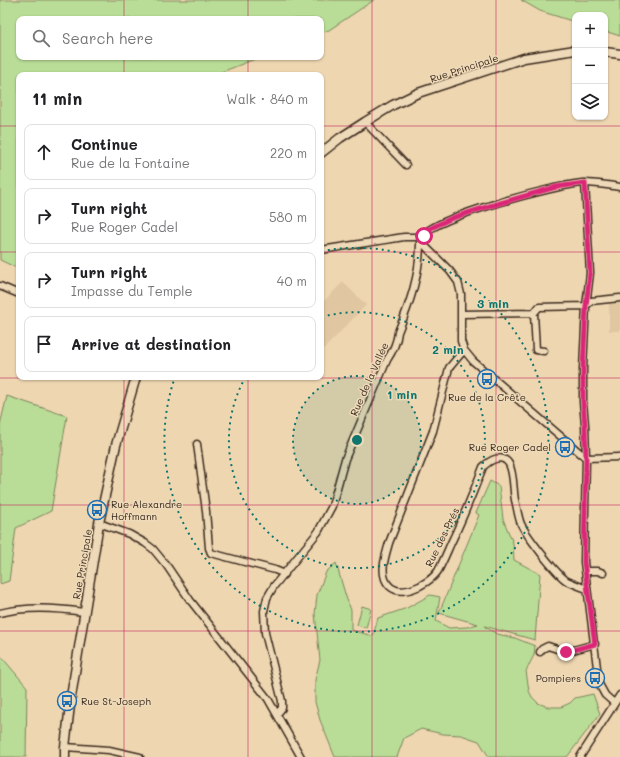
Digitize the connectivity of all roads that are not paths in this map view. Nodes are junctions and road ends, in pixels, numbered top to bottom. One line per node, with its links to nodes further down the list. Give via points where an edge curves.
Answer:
1 (572, 50): 4 (street, Rue Principale, via 524,58 418,93)
2 (608, 52): 3 (street)
3 (620, 54)
4 (365, 122): 5 (street, Rue Principale); 6 (street)
5 (324, 151)
6 (406, 166)
7 (585, 183): 8 (street); 9 (street, via 549,189 460,216 429,229); 14 (street, via 590,273)
8 (620, 187)
9 (422, 240): 10 (street, via 419,233 415,237); 16 (street, via 458,282); 26 (street, Rue de la Vallée, via 416,283 397,340 345,459 332,506 318,532)
10 (324, 250)
11 (0, 286): 12 (street)
12 (16, 293)
13 (620, 298): 14 (street, via 591,301)
14 (586, 306): 15 (street, via 539,307); 22 (street, via 583,402)
15 (534, 313): 16 (street); 18 (street, via 536,350)
16 (461, 314): 17 (street, via 461,341)
17 (464, 350): 22 (street, via 479,366); 27 (street, Rue des Prés, via 449,368 433,431 389,543 385,558 385,578 388,584 401,591 411,590 434,577 459,527 483,467 494,458 508,463 521,524 542,554 566,580)
18 (544, 351)
19 (135, 380): 23 (street, Rue Principale, via 116,445)
20 (197, 444): 26 (street, via 211,553)
21 (620, 457): 22 (street)
22 (586, 458): 24 (street)
23 (99, 523): 28 (street, Rue Principale); 34 (street, via 140,539 168,566 190,600)
24 (585, 571): 25 (street); 27 (street)
25 (603, 573)
26 (285, 574): 34 (street, Rue de la Vallée, via 267,598 264,611 265,633 282,701 282,708)
27 (587, 590): 30 (street)
28 (84, 612): 29 (street, via 15,609); 35 (street, Rue Principale)
29 (0, 613)
30 (595, 644): 31 (street, via 566,652 548,646); 33 (street, via 599,684 605,695)
31 (540, 652)
32 (620, 695): 33 (street)
33 (614, 703): 39 (street)
34 (277, 714): 38 (street)
35 (65, 747): 36 (street, Rue Principale); 37 (street, via 109,750)
36 (65, 757)
37 (140, 757)
38 (301, 757)
39 (580, 757)

